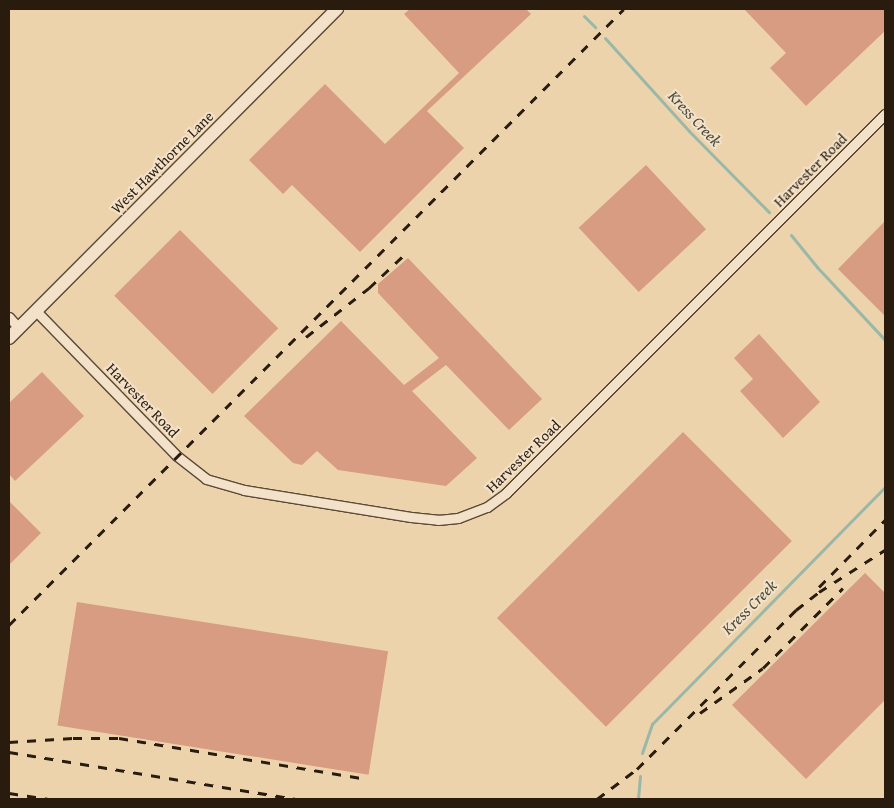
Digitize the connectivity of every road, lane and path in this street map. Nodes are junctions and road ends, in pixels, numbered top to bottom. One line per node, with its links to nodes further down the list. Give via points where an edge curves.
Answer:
1 (338, 9): 3 (street, West Hawthorne Lane)
2 (885, 115): 3 (street, Harvester Road, via 506,493 487,507 458,518 411,517 244,490 206,479 178,456)
3 (36, 311): 5 (street, West Hawthorne Lane)
4 (9, 317): 5 (street)
5 (19, 328): 6 (street, West Hawthorne Lane)
6 (9, 338)

